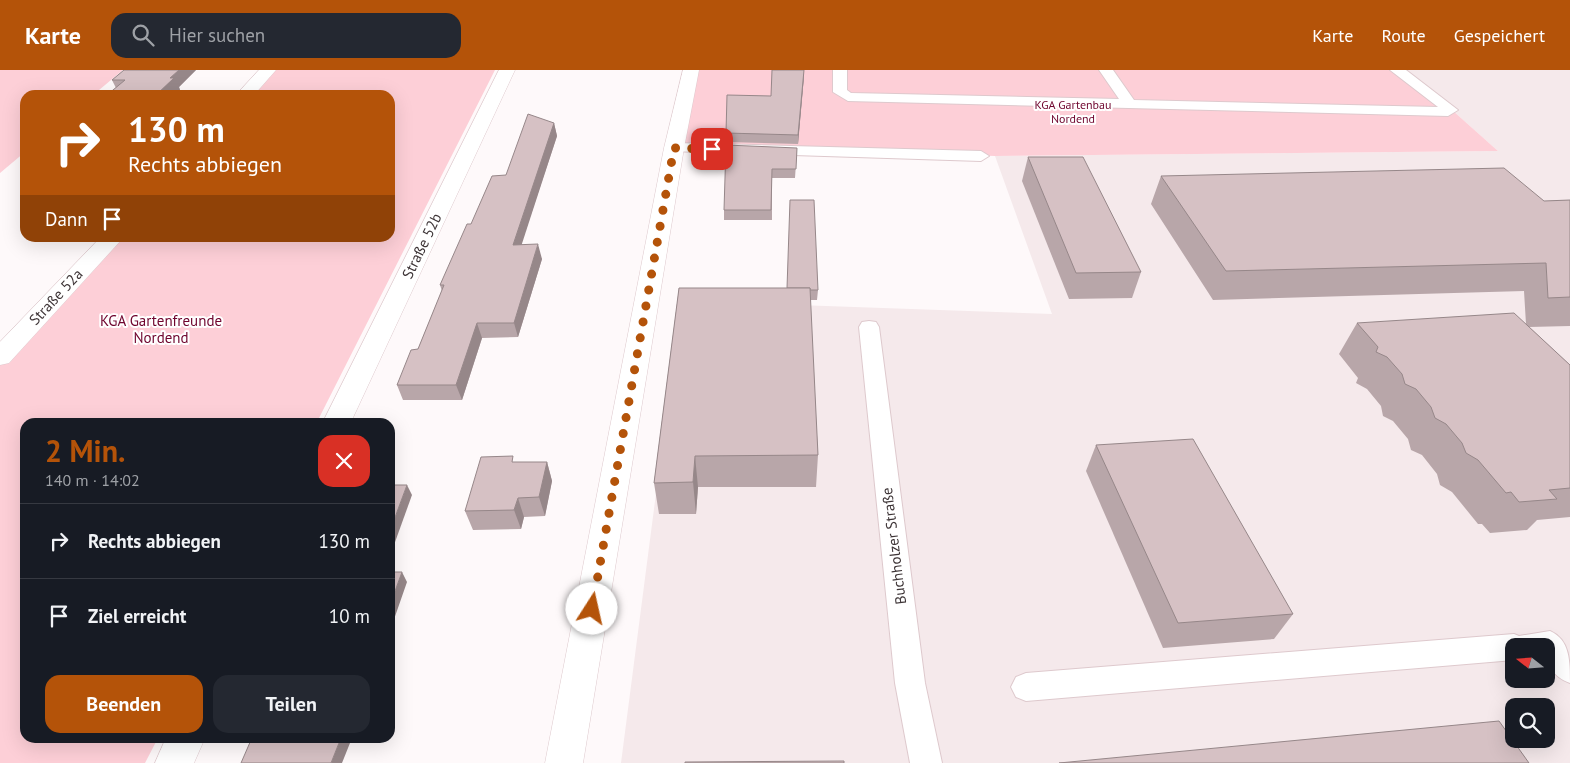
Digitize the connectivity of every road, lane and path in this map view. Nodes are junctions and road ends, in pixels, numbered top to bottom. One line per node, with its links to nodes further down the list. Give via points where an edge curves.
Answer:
1 (268, 70): 7 (street)
2 (507, 70): 14 (street, Straße 52b)
3 (691, 70): 9 (street)
4 (840, 70): 8 (lane, via 840,92 848,97)
5 (1106, 70): 8 (lane)
6 (1397, 70): 8 (lane, via 1451,110)
7 (250, 90)
8 (1130, 105)
9 (674, 148): 10 (lane); 21 (street)
10 (981, 156)
11 (108, 242): 13 (street, Straße 52a)
12 (869, 328): 22 (lane, Buchholzer Straße, via 910,683)
13 (0, 357)
14 (339, 418)
15 (1505, 648): 18 (lane)
16 (1555, 658): 17 (lane)
17 (1570, 670)
18 (1026, 687)
19 (184, 743): 20 (street)
20 (174, 763)
21 (564, 763)
22 (926, 763)

